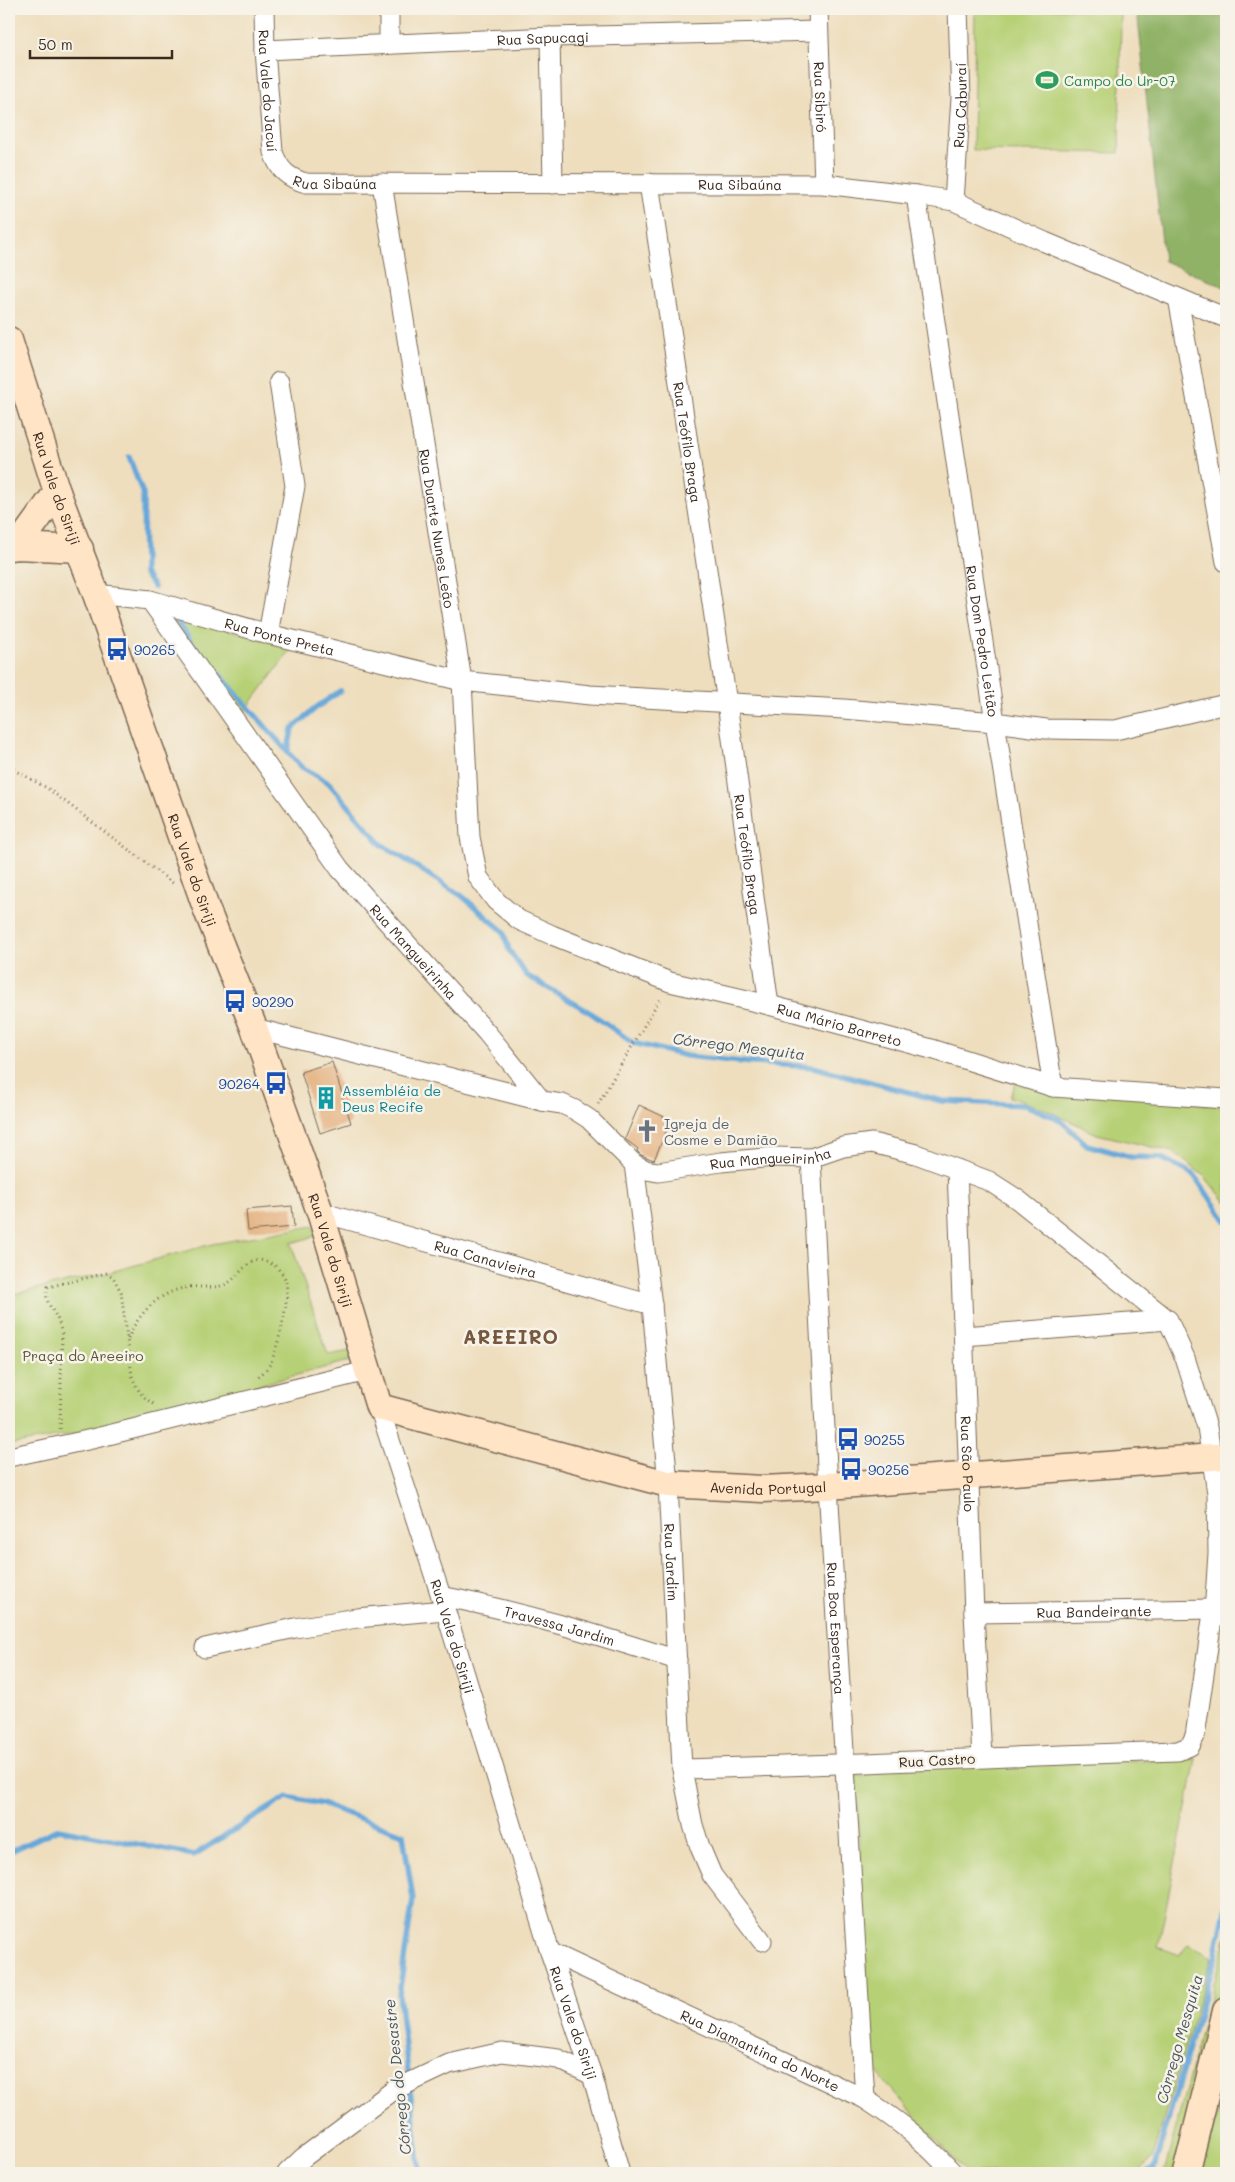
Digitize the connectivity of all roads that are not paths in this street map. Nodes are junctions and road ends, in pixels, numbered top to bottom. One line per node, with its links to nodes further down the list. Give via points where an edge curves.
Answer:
1 (264, 9): 8 (street, Rua Vale do Jacuí)
2 (389, 9): 7 (street)
3 (818, 9): 5 (street, Rua Sibiró)
4 (958, 9): 15 (street, Rua Caburaí, via 961,98)
5 (818, 31): 6 (street, Rua Sapucagi); 13 (street, Rua Sibiró)
6 (550, 37): 7 (street, Rua Sapucagi); 12 (street)
7 (390, 44): 8 (street, Rua Sapucagi)
8 (265, 50): 9 (street, Rua Vale do Jacuí, via 273,152)
9 (283, 172): 10 (street, Rua Sibaúna, via 293,180 306,183)
10 (382, 183): 12 (street, Rua Sibaúna); 27 (street, Rua Duarte Nunes Leão)
11 (649, 183): 12 (street, Rua Sibaúna); 13 (street, Rua Sibaúna); 28 (street, Rua Teófilo Braga)
12 (553, 184)
13 (824, 184): 14 (street, Rua Sibaúna)
14 (916, 194): 15 (street, Rua Sibaúna); 30 (street, Rua Dom Pedro Leitão)
15 (954, 201): 16 (street, Rua Sibaúna)
16 (1178, 298): 17 (street, Rua Sibaúna); 23 (street)
17 (1226, 318)
18 (9, 340): 20 (street, Rua Vale do Siriji)
19 (279, 382): 26 (street, via 295,486)
20 (57, 492): 21 (street); 22 (street, Rua Vale do Siriji)
21 (13, 546): 22 (street)
22 (80, 549): 24 (street, Rua Vale do Siriji)
23 (1226, 562)
24 (96, 594): 25 (street, Rua Ponte Preta); 33 (street, Rua Vale do Siriji, via 206,908)
25 (150, 600): 26 (street, Rua Ponte Preta); 36 (street, Rua Mangueirinha, via 340,869 488,1033)
26 (268, 634): 27 (street, Rua Ponte Preta)
27 (462, 681): 28 (street); 31 (street, Rua Duarte Nunes Leão, via 470,838)
28 (727, 703): 30 (street); 32 (street, Rua Teófilo Braga)
29 (1226, 704): 30 (street, via 1115,730 1046,729)
30 (995, 722): 34 (street, Rua Dom Pedro Leitão)
31 (478, 877): 32 (street, Rua Mário Barreto, via 496,901 518,920 552,936 670,982)
32 (769, 1006): 34 (street, Rua Mário Barreto, via 935,1050)
33 (254, 1028): 36 (street); 40 (street, Rua Vale do Siriji)
34 (1053, 1087): 35 (street, Rua Mário Barreto)
35 (1226, 1099)
36 (542, 1101): 38 (street, Rua Mangueirinha, via 562,1104 589,1119)
37 (812, 1158): 38 (street, Rua Mangueirinha, via 775,1157 658,1172); 39 (street, Rua Mangueirinha, via 843,1147 872,1143); 50 (street, Rua Boa Esperança)
38 (634, 1164): 41 (street, Rua Jardim)
39 (957, 1169): 42 (street, Rua Mangueirinha, via 990,1181 1018,1199); 43 (street, Rua São Paulo)
40 (320, 1212): 41 (street, Rua Canavieira); 44 (street, Rua Vale do Siriji)
41 (652, 1305): 49 (street, Rua Jardim)
42 (1168, 1320): 43 (street); 46 (street, Rua Mangueirinha)
43 (964, 1336): 48 (street, Rua São Paulo)
44 (366, 1371): 45 (street, Rua Vale do Siriji); 47 (street)
45 (379, 1407): 49 (street, Avenida Portugal); 51 (street, Rua Vale do Siriji)
46 (1220, 1456): 48 (street, Avenida Portugal); 52 (street, Rua Mangueirinha)
47 (9, 1457)
48 (970, 1477): 50 (street, Avenida Portugal); 53 (street, Rua São Paulo)
49 (668, 1484): 50 (street, Avenida Portugal, via 762,1489); 55 (street, Rua Jardim)
50 (828, 1486): 58 (street, Rua Boa Esperança)
51 (443, 1603): 54 (street, Travessa Jardim, via 295,1628); 55 (street, Travessa Jardim, via 503,1608); 61 (street, Rua Vale do Siriji)
52 (1214, 1609): 53 (street, Rua Bandeirante); 56 (street, Rua Mangueirinha, via 1195,1736)
53 (974, 1613): 57 (street, Rua São Paulo)
54 (205, 1648)
55 (677, 1660): 59 (street, Rua Jardim)
56 (1190, 1746): 57 (street, Rua Castro, via 1178,1751)
57 (982, 1757): 58 (street, Rua Castro)
58 (844, 1765): 59 (street, Rua Castro); 64 (street, Rua Boa Esperança)
59 (682, 1769): 60 (street, Rua Jardim, via 693,1825 712,1875)
60 (762, 1941)
61 (550, 1952): 63 (street, Rua Vale do Siriji); 64 (street, Rua Diamantina do Norte)
62 (1226, 2011): 68 (street)
63 (592, 2074): 65 (street, via 558,2059 502,2052 449,2064 394,2090); 66 (street, Rua Vale do Siriji)
64 (865, 2099): 67 (street, Rua Diamantina do Norte, via 898,2120)
65 (287, 2173)
66 (620, 2173)
67 (954, 2173)
68 (1186, 2173)

